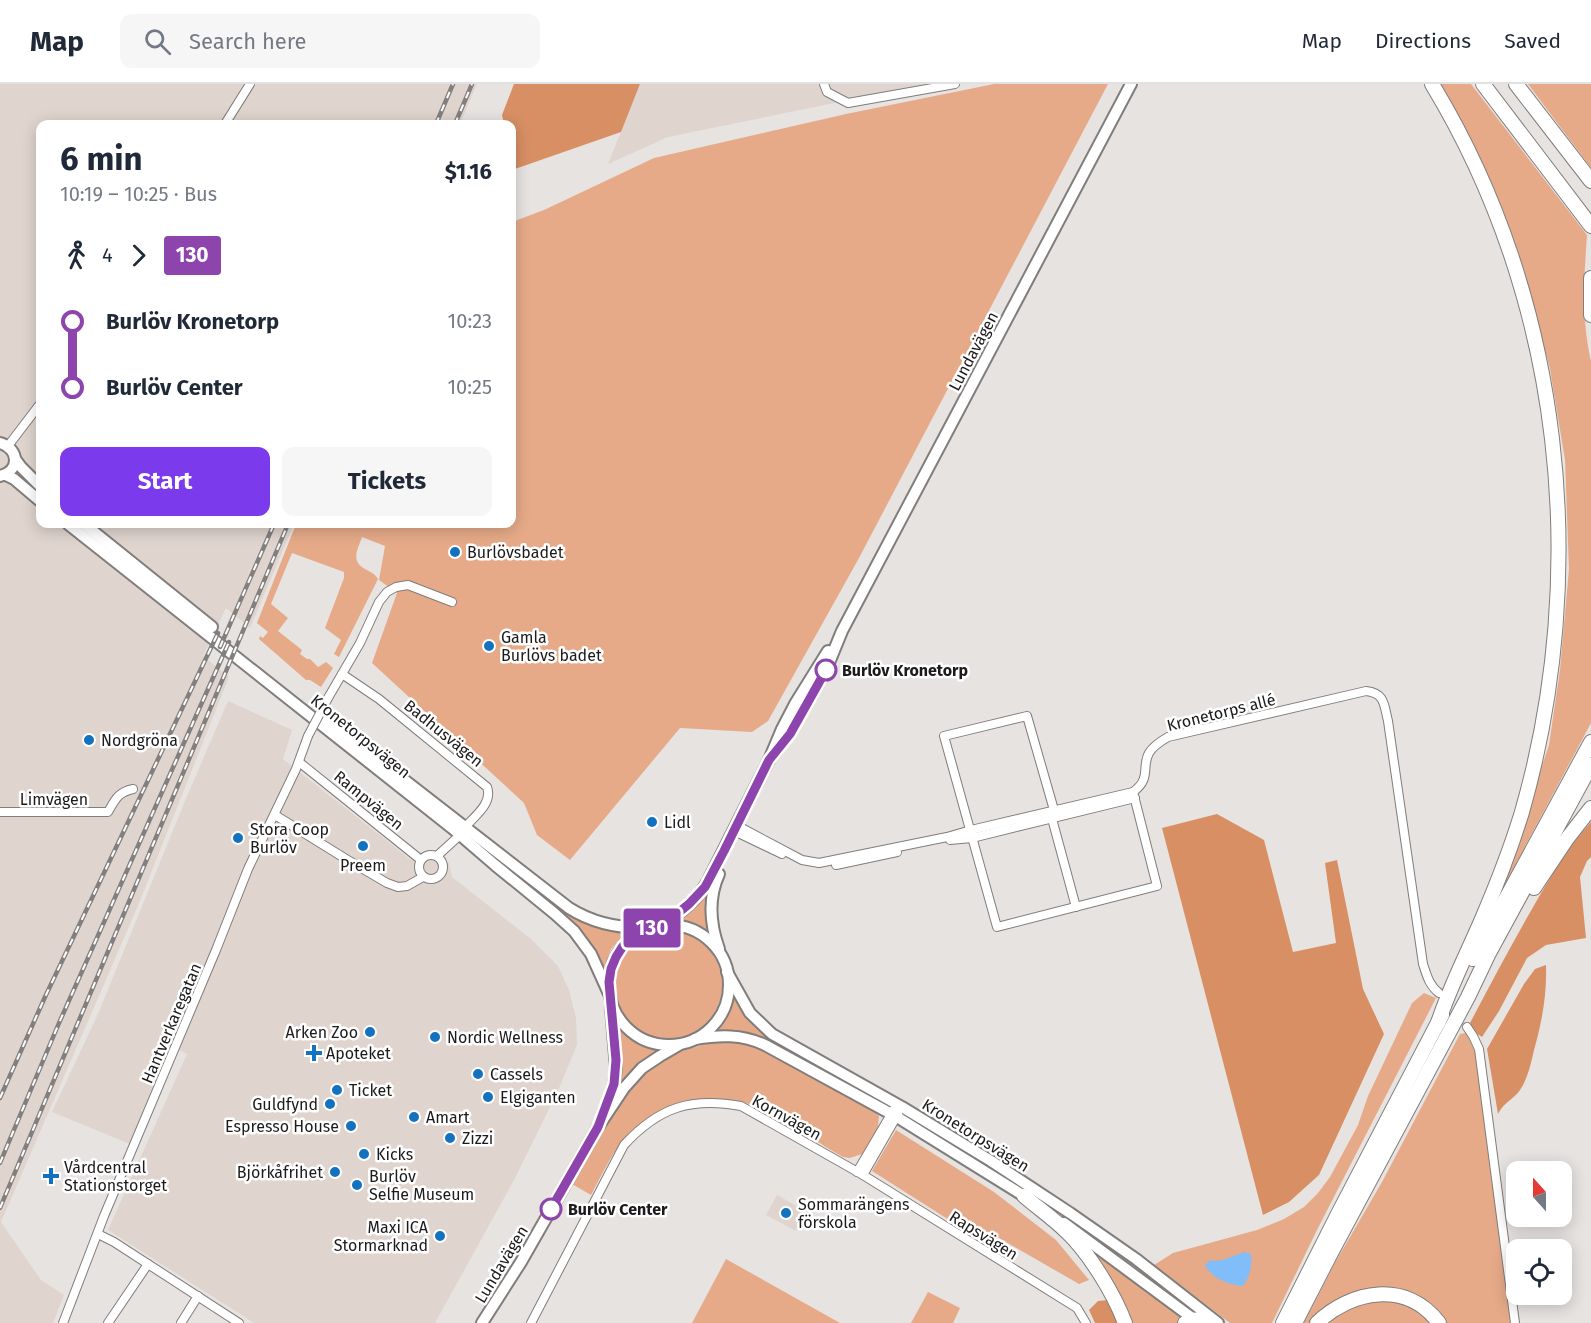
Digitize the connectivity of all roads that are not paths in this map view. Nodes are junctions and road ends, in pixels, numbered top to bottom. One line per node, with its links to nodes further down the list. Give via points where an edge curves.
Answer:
1 (250, 84): 8 (street)
2 (824, 84): 3 (street, via 827,92 848,103)
3 (955, 84)
4 (1131, 84): 32 (main road, Lundavägen, via 842,631 826,670 769,760)
5 (1432, 84): 45 (highway, via 1483,184 1518,274 1531,320 1550,411 1560,538 1556,646 1539,748 1494,892)
6 (1483, 84): 10 (highway)
7 (1516, 84): 9 (highway)
8 (228, 120)
9 (1591, 181)
10 (1591, 226)
11 (1591, 278): 12 (highway)
12 (1591, 313)
13 (36, 409): 14 (street)
14 (4, 445): 15 (main road)
15 (15, 459): 16 (main road, via 13,468); 17 (main road)
16 (3, 476): 18 (main road, via 14,479)
17 (36, 482)
18 (36, 498)
19 (73, 528): 33 (main road, Kronetorpsvägen)
20 (89, 528): 33 (main road, Kronetorpsvägen)
21 (452, 602): 22 (street, via 408,585 387,592)
22 (342, 674): 24 (street, Hantverkaregatan, bridge, via 308,736); 33 (street, Badhusvägen, via 380,699 487,787 489,794 484,806)
23 (1591, 742): 45 (highway)
24 (300, 762): 31 (street, Hantverkaregatan); 36 (street, Rampvägen)
25 (1591, 765): 43 (highway)
26 (133, 789): 29 (street, Limvägen, via 123,791 108,812)
27 (1134, 795): 30 (street); 38 (street, via 1157,886); 42 (street, Kronetorps allé, via 1144,779 1148,754 1168,737 1375,692 1382,698 1388,721 1427,979)
28 (1591, 808): 43 (highway, via 1545,869 1501,948)
29 (0, 812)
30 (1052, 813): 34 (street); 34 (street, via 1027,716 944,736); 38 (street)
31 (275, 815): 37 (street, via 383,881 398,887); 53 (street, Hantverkaregatan, via 248,869)
32 (735, 828): 34 (street, via 806,866 822,867); 39 (main road, Lundavägen, via 705,887 684,909); 40 (main road, Lundavägen, via 711,900 713,927)
33 (463, 831): 35 (street); 39 (main road, Kronetorpsvägen, via 574,912 615,927); 44 (main road, Kronetorpsvägen, via 495,865 574,931 591,954)
34 (971, 834): 38 (street, via 996,927)
35 (436, 856): 36 (street, via 428,855); 37 (street, via 443,865 442,873 429,880)
36 (421, 860): 37 (street, via 418,868)
37 (423, 877)
38 (1076, 907)
39 (654, 927): 40 (main road, Lundavägen, via 678,926 698,933); 44 (main road, Lundavägen, via 633,937 616,957 609,976)
40 (722, 958): 41 (main road, Lundavägen)
41 (727, 972): 47 (main road, Lundavägen, via 728,994 721,1014); 49 (main road, Kronetorpsvägen, via 746,1007 766,1029)
42 (1439, 993)
43 (1468, 997): 67 (highway)
44 (610, 998): 48 (main road, Lundavägen, via 620,1021 637,1036 659,1044); 50 (main road, Lundavägen, via 615,1076)
45 (1438, 1023): 66 (highway)
46 (1467, 1027): 70 (street, via 1479,1049)
47 (694, 1039): 48 (main road, Lundavägen); 49 (main road, Kronetorpsvägen, via 734,1036 757,1041)
48 (682, 1043): 50 (main road, Lundavägen, via 637,1073)
49 (897, 1110): 51 (street); 52 (main road, Kronetorpsvägen); 65 (main road, Kronetorpsvägen, via 991,1161 1070,1213)
50 (598, 1127): 61 (main road, Lundavägen)
51 (860, 1174): 62 (street, Kornvägen, via 741,1106 705,1102 670,1111 643,1126 624,1145); 63 (street, Rapsvägen, via 1077,1308)
52 (1024, 1196): 56 (main road, Kronetorpsvägen); 64 (highway, via 1080,1247 1112,1294)
53 (98, 1234): 54 (street); 57 (street, Hantverkaregatan)
54 (148, 1264): 55 (street); 58 (street)
55 (198, 1296): 59 (street); 60 (street)
56 (1197, 1322)
57 (63, 1323)
58 (108, 1323)
59 (181, 1323)
60 (238, 1323)
61 (482, 1323)
62 (531, 1323)
63 (1086, 1323)
64 (1125, 1323)
65 (1218, 1323)
66 (1283, 1323)
67 (1295, 1323)
68 (1317, 1323): 69 (highway, via 1343,1304 1384,1294 1412,1301)
69 (1439, 1323)
70 (1515, 1323)

